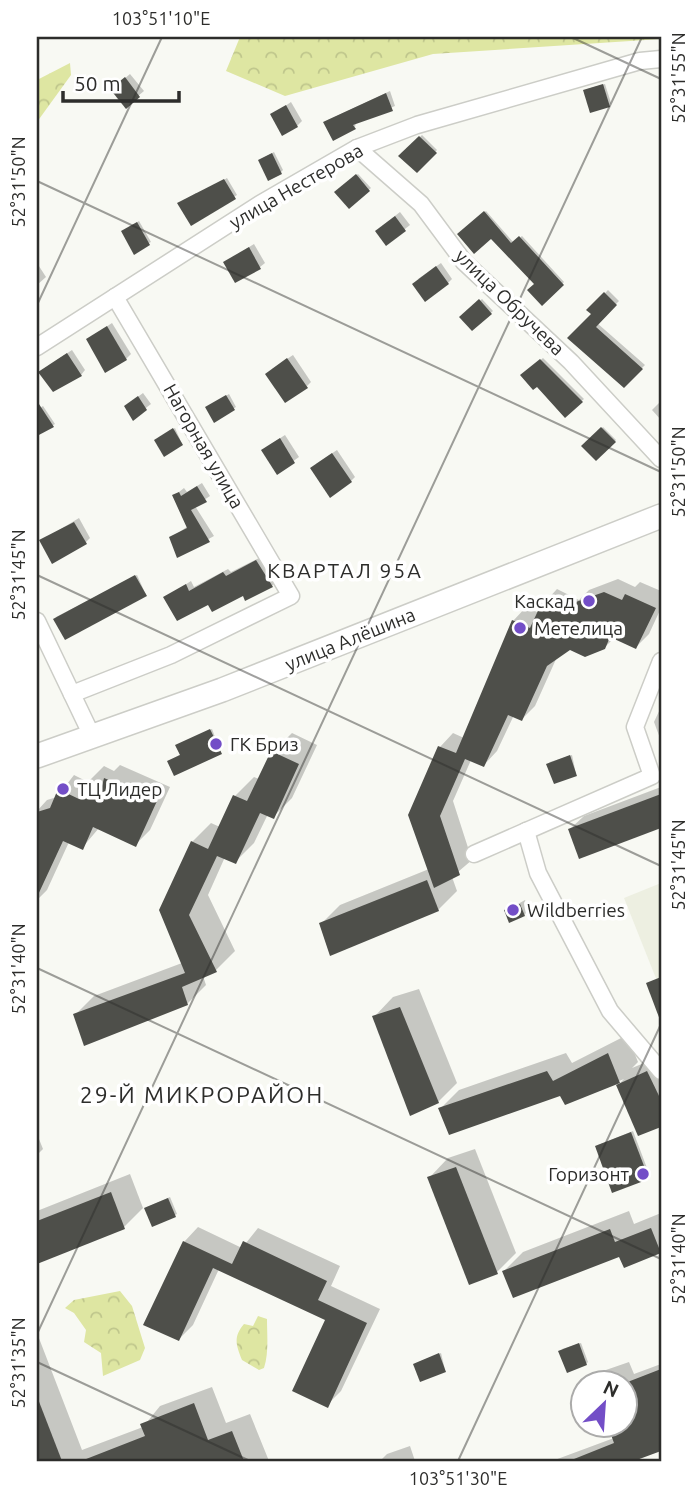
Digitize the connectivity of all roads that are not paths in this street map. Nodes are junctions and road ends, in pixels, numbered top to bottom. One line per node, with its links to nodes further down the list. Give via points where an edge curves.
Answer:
1 (661, 60): 2 (street, улица Нестерова, via 640,61 430,121)
2 (357, 148): 3 (street, улица Нестерова); 5 (street, улица Обручева, via 421,204 464,261 571,362)
3 (115, 297): 4 (street, улица Нестерова); 9 (street, Нагорная улица, via 291,596 171,654)
4 (37, 347)
5 (661, 458)
6 (661, 516): 10 (street, улица Алёшина, via 222,690)
7 (37, 621): 9 (street)
8 (661, 662): 12 (street, via 635,727 652,776)
9 (72, 694): 10 (street)
10 (92, 736): 11 (street, улица Алёшина)
11 (37, 756)
12 (526, 831): 13 (street); 14 (street, via 538,873 610,1011)
13 (474, 854)
14 (661, 1071)

